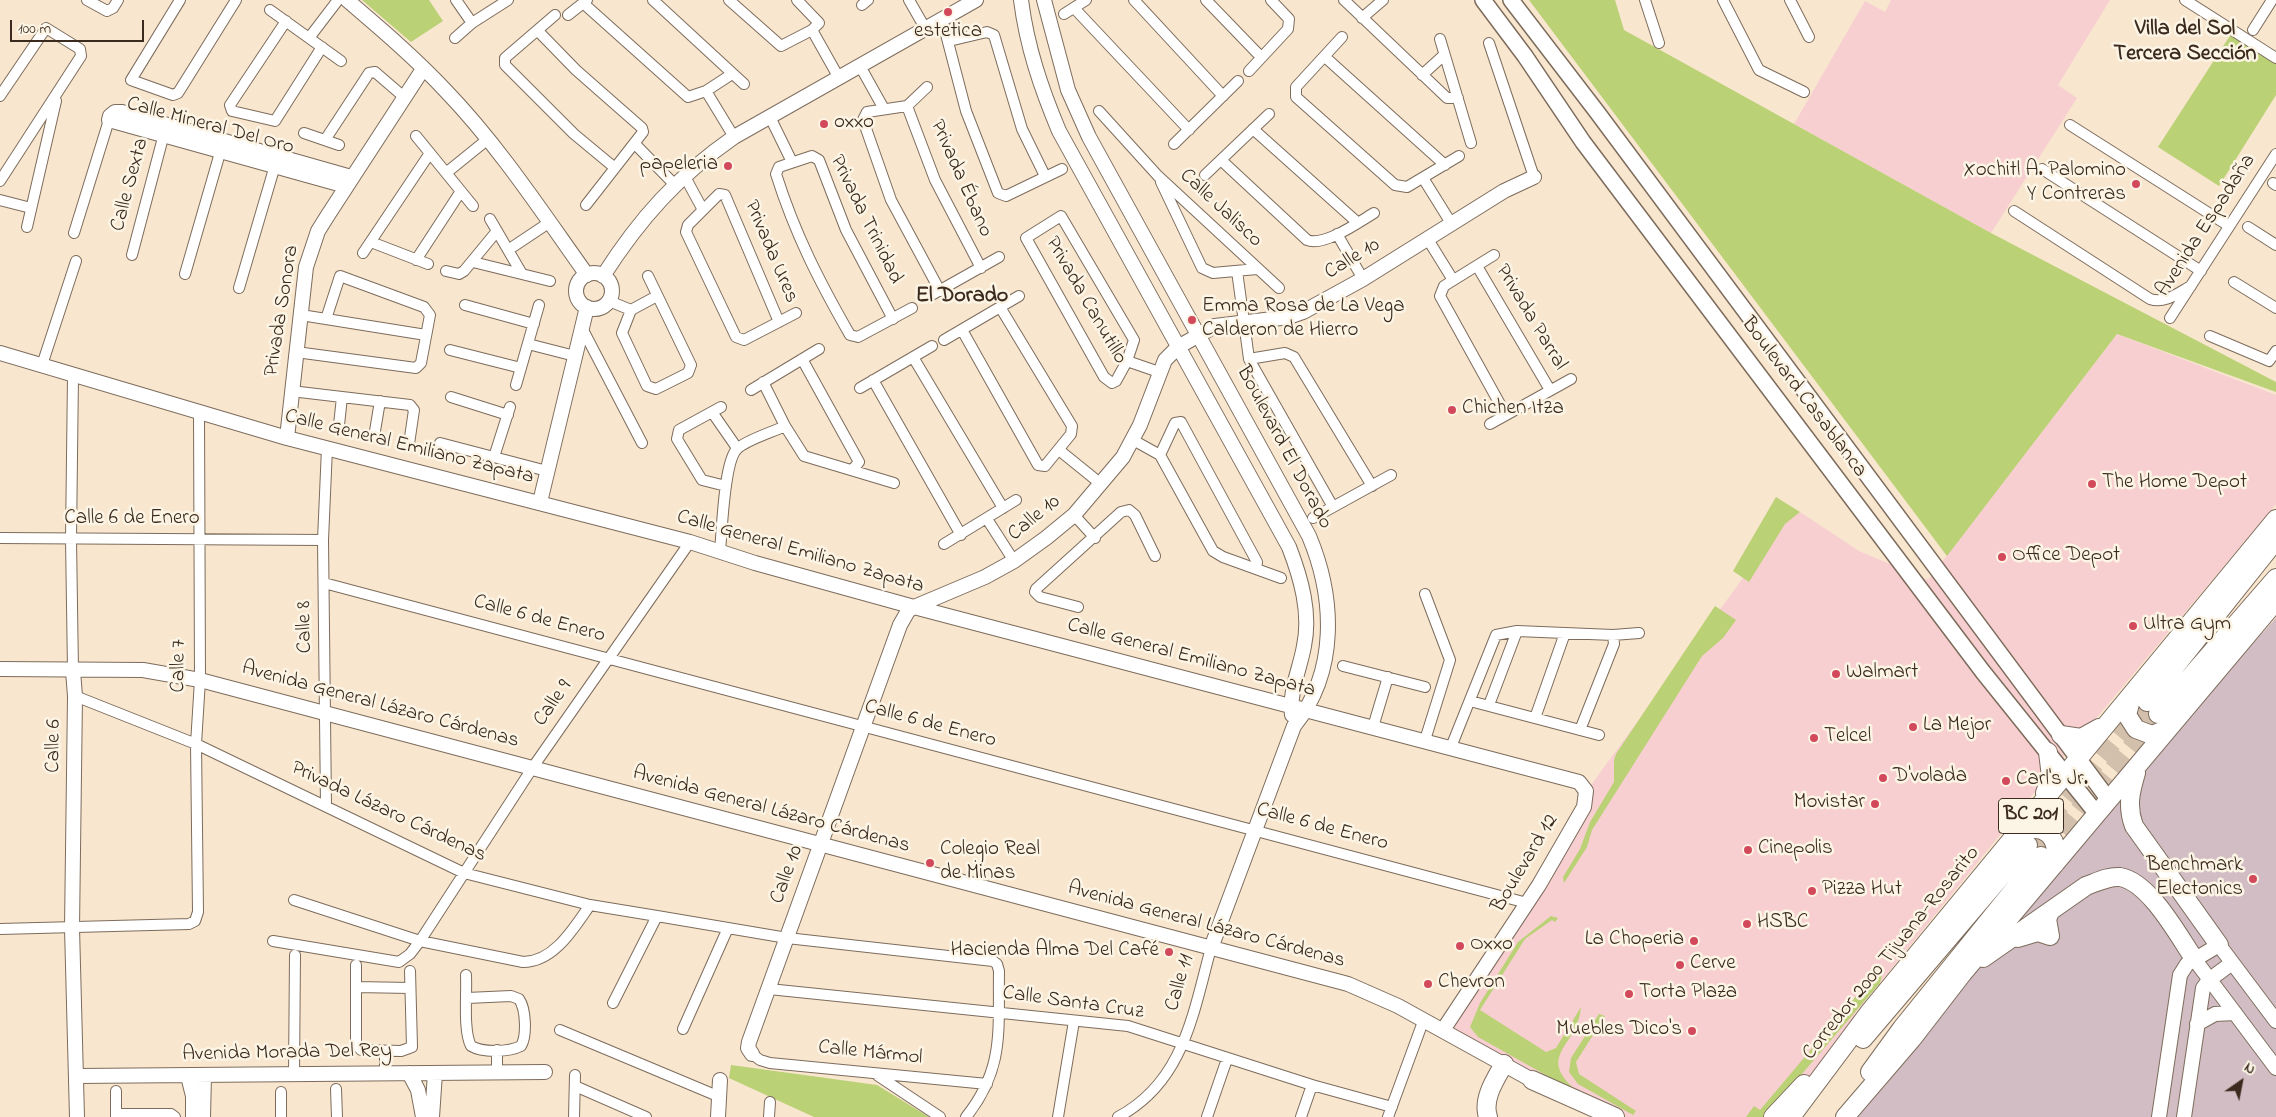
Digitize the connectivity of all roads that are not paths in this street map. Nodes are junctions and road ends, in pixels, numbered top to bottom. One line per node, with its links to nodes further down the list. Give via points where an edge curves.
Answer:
1 (87, 0): 2 (street, via 107,11)
2 (118, 0)
3 (180, 0): 4 (street, via 131,80 173,95 178,93)
4 (236, 0)
5 (338, 0): 47 (street)
6 (347, 0): 60 (street)
7 (456, 0): 39 (street)
8 (508, 0): 39 (street)
9 (652, 0): 62 (street)
10 (728, 0): 42 (street, via 781,46)
11 (797, 0): 42 (street, via 818,19 819,23)
12 (910, 0): 41 (street)
13 (976, 0): 37 (street)
14 (1021, 0): 190 (street, Boulevard El Dorado, via 1030,52 1060,131)
15 (1044, 0): 184 (street, Boulevard El Dorado, via 1068,90 1089,137)
16 (1086, 0): 31 (street)
17 (1134, 0): 73 (street)
18 (1206, 0): 55 (street)
19 (1271, 0): 55 (street, via 1289,19 1289,24)
20 (1344, 0): 36 (street)
21 (1383, 0): 36 (street)
22 (1483, 0): 296 (main road, Boulevard Casablanca, via 1583,142 1983,672)
23 (1511, 0): 40 (main road, Boulevard Casablanca)
24 (1520, 0): 40 (main road)
25 (1645, 0): 52 (street)
26 (1723, 0): 69 (street, via 1759,70)
27 (1790, 0): 46 (street)
28 (2185, 0): 57 (street)
29 (2272, 0): 43 (street)
30 (585, 2): 35 (street); 68 (street, via 684,95 693,98)
31 (1074, 8): 33 (street); 84 (street)
32 (270, 10): 38 (street)
33 (1064, 14)
34 (555, 15): 44 (street)
35 (568, 15)
36 (1362, 18): 63 (street)
37 (942, 19): 41 (street); 50 (street)
38 (286, 21): 47 (street); 53 (street, via 230,105 232,111 275,121)
39 (472, 23): 48 (street)
40 (1528, 23): 292 (main road, Boulevard Casablanca, via 1598,112)
41 (925, 28): 59 (street)
42 (812, 30): 64 (street)
43 (2253, 30)
44 (538, 31): 91 (street, via 582,76 642,128 642,136); 102 (street, via 505,58 505,65 574,134)
45 (1342, 37): 56 (street)
46 (1809, 37)
47 (309, 38): 53 (street)
48 (455, 38)
49 (1440, 40): 54 (street)
50 (949, 41): 107 (street, via 987,32 994,35 1016,112); 107 (street, via 966,111 998,193 1006,196)
51 (1489, 43): 109 (street)
52 (1659, 43)
53 (322, 47): 58 (street)
54 (1444, 55): 63 (street); 74 (street)
55 (1261, 57): 61 (street)
56 (1325, 57): 101 (street); 110 (street, via 1296,87 1296,97 1395,185 1407,186)
57 (2276, 58)
58 (341, 61)
59 (860, 66): 64 (street); 76 (street)
60 (423, 68): 72 (street, Privada Sonora); 88 (street)
61 (1249, 71)
62 (732, 74): 66 (street); 68 (street)
63 (1422, 75): 74 (street, via 1447,98)
64 (839, 78): 79 (street)
65 (1238, 81): 73 (street)
66 (744, 84)
67 (927, 87): 75 (street, Privada Ébano)
68 (706, 91): 87 (street)
69 (1804, 92)
70 (58, 94): 71 (street, via 82,52 46,28); 112 (street); 118 (street)
71 (0, 96)
72 (404, 96): 89 (street, via 375,72 369,73); 113 (street, Privada Sonora)
73 (1223, 96): 84 (street)
74 (1458, 98): 90 (street)
75 (907, 106): 76 (street, Privada Ébano); 145 (street, Privada Ébano, via 935,180)
76 (884, 109): 162 (street, Privada Ébano, via 867,112 862,120 891,200)
77 (1099, 111): 108 (street, Calle Jalisco)
78 (1269, 114): 83 (street)
79 (770, 117): 87 (street); 100 (street, Privada Trinidad)
80 (109, 120): 82 (street, Calle Mineral Del Oro, via 117,112); 130 (street)
81 (2070, 125): 126 (street)
82 (165, 129): 93 (street, Calle Mineral Del Oro); 137 (street, Calle Sexta)
83 (1253, 129): 98 (street); 124 (street)
84 (1189, 130): 92 (street)
85 (304, 133): 89 (street)
86 (416, 136): 95 (street)
87 (734, 137): 111 (street)
88 (488, 139): 105 (street); 123 (street)
89 (325, 140): 94 (street)
90 (1471, 143)
91 (635, 144): 102 (street); 111 (street)
92 (1174, 144)
93 (222, 145): 99 (street, Calle Mineral Del Oro); 150 (street)
94 (339, 145)
95 (430, 153): 105 (street); 133 (street)
96 (2276, 154): 126 (street, Avenida Espadaña)
97 (1459, 156): 101 (street)
98 (1221, 160): 106 (street); 131 (street, via 1307,240 1318,242)
99 (276, 161): 113 (street, Calle Mineral Del Oro); 160 (street)
100 (792, 162): 178 (street, Privada Trinidad, via 812,156 819,160 846,230); 178 (street, Privada Trinidad, via 779,167 776,174 789,216 804,252 850,335 858,338)
101 (1445, 165): 110 (street)
102 (615, 168): 116 (street)
103 (1062, 169): 107 (street)
104 (2042, 169): 149 (street)
105 (446, 173): 114 (street)
106 (1205, 175)
107 (1045, 176)
108 (1158, 176): 146 (street, Calle Jalisco); 148 (street, Calle Jalisco, via 1202,268 1213,273)
109 (1534, 177): 125 (street, Calle 10)
110 (1423, 178): 125 (street)
111 (679, 180): 119 (street); 153 (street, via 636,227)
112 (0, 181)
113 (349, 182): 175 (street, Privada Sonora, via 318,231 311,249)
114 (461, 191): 117 (street); 140 (street)
115 (0, 200): 118 (street)
116 (586, 205)
117 (473, 206)
118 (31, 208): 127 (street)
119 (703, 210): 179 (street, Privada Ures, via 719,194 725,196); 179 (street, Privada Ures, via 688,225 686,232 736,337 744,340)
120 (2014, 211): 159 (street, via 2157,302)
121 (1374, 213): 124 (street)
122 (490, 219): 129 (street)
123 (550, 222): 135 (street); 152 (street)
124 (1358, 223): 131 (street)
125 (1451, 223): 132 (street, Calle 10)
126 (2229, 226): 149 (street, Avenida Espadaña)
127 (27, 227)
128 (2248, 227): 134 (street)
129 (497, 232): 135 (street); 142 (street)
130 (74, 233)
131 (1337, 234): 155 (street)
132 (1427, 238): 155 (street, Calle 10); 156 (street)
133 (371, 242): 136 (street); 140 (street)
134 (2276, 245)
135 (508, 250): 151 (street)
136 (363, 253)
137 (132, 255)
138 (1494, 255): 144 (street, Privada Parral)
139 (999, 257): 145 (street, Privada Ébano)
140 (416, 260): 143 (street)
141 (76, 261): 201 (street)
142 (473, 262): 147 (street, via 459,274); 151 (street)
143 (428, 264)
144 (1477, 266): 156 (street, Privada Parral); 211 (street, Privada Parral)
145 (981, 268): 162 (street, Privada Ébano)
146 (1257, 268): 148 (street, Calle Jalisco); 161 (street, Calle Jalisco)
147 (446, 271)
148 (1237, 271): 180 (street, Calle Jalisco)
149 (2201, 271): 159 (street, Avenida Espadaña)
150 (185, 274)
151 (522, 274): 157 (street)
152 (587, 275): 153 (street); 169 (street, via 578,283 577,294)
153 (603, 276): 166 (street, via 611,285)
154 (648, 276): 163 (street)
155 (1363, 279): 180 (street, Calle 10, via 1303,312 1289,317)
156 (1453, 280): 217 (street, Privada Parral, via 1444,286 1440,296)
157 (550, 281)
158 (2234, 282): 172 (street)
159 (2191, 286): 176 (street, Avenida Espadaña)
160 (239, 288)
161 (1279, 288)
162 (940, 290): 165 (street, Privada Ébano)
163 (657, 296): 173 (street); 173 (street, via 691,365 688,373 656,389 648,386 622,333)
164 (1019, 296): 170 (street)
165 (928, 297)
166 (609, 301): 169 (street, via 599,308); 173 (street)
167 (465, 305): 181 (street)
168 (539, 305): 181 (street)
169 (587, 307): 182 (street)
170 (1000, 307): 183 (street); 229 (street, via 1072,426 1071,434)
171 (912, 308): 178 (street, Privada Trinidad)
172 (2276, 308)
173 (631, 310)
174 (796, 313): 179 (street, Privada Ures)
175 (301, 315): 177 (street); 194 (street, Privada Sonora)
176 (2170, 318)
177 (326, 319): 185 (street); 185 (street, via 340,276 424,307 430,314)
178 (893, 319)
179 (779, 322)
180 (1244, 322): 184 (street, Calle 10, via 1216,326); 199 (street, Calle Jalisco)
181 (534, 324): 188 (street)
182 (582, 328): 196 (street); 226 (street)
183 (962, 330): 187 (street); 229 (street, via 1038,465 1045,466)
184 (1199, 334): 190 (street, Calle 10); 283 (street, Boulevard El Dorado, via 1319,560 1329,634 1325,658)
185 (426, 335): 194 (street, via 422,363 416,368)
186 (2210, 336): 193 (street, via 2270,361)
187 (944, 340)
188 (528, 344): 196 (street); 202 (street)
189 (932, 346): 197 (street)
190 (1178, 347): 203 (street, Calle 10, via 1170,353); 280 (street, Boulevard El Dorado, via 1298,568 1306,626)
191 (819, 349): 198 (street)
192 (450, 350): 202 (street)
193 (2276, 351)
194 (296, 352): 212 (street, Privada Sonora)
195 (0, 353): 201 (street, Calle General Emiliano Zapata)
196 (575, 356): 233 (street)
197 (913, 357): 206 (street); 242 (street)
198 (802, 359): 207 (street); 232 (street, via 859,462)
199 (1249, 359): 238 (street, via 1285,353 1294,357); 241 (street)
200 (1128, 361): 200 (street, Privada Canutillo, via 1134,344 1133,336 1064,217 1028,235 1026,238 1104,377 1112,383 1116,381); 203 (street, Privada Canutillo)
201 (42, 366): 204 (street, Calle General Emiliano Zapata)
202 (521, 368): 208 (street)
203 (1159, 372): 223 (street, Calle 10)
204 (73, 375): 216 (street, Calle General Emiliano Zapata); 250 (street, Calle 6)
205 (1571, 379): 211 (street, Privada Parral)
206 (873, 380): 209 (street); 247 (street)
207 (763, 382): 210 (street); 220 (street)
208 (516, 386)
209 (860, 388)
210 (751, 390)
211 (1550, 390): 217 (street, Privada Parral)
212 (291, 391): 213 (street); 222 (street, Privada Sonora)
213 (342, 397): 215 (street); 219 (street)
214 (451, 397): 231 (street, via 509,411)
215 (380, 401): 221 (street); 225 (street, via 412,407)
216 (199, 412): 222 (street, Calle General Emiliano Zapata); 251 (street, Calle 7)
217 (1506, 414): 218 (street, Privada Parral)
218 (1490, 424)
219 (339, 425)
220 (785, 426): 228 (street); 232 (street, via 804,456)
221 (374, 437)
222 (287, 438): 227 (street, Calle General Emiliano Zapata)
223 (1133, 440): 230 (street); 236 (street, Calle 10)
224 (440, 443): 231 (street)
225 (410, 444)
226 (642, 444)
227 (327, 448): 240 (street, Calle General Emiliano Zapata); 252 (street, Calle 8)
228 (737, 448): 237 (street, via 730,460); 237 (street, via 716,410 679,430 677,439 702,480)
229 (1059, 450): 236 (street)
230 (1160, 455): 259 (street, via 1213,551); 259 (street, via 1175,423 1181,422 1257,562)
231 (494, 457): 233 (street)
232 (853, 469): 235 (street)
233 (547, 472): 240 (street)
234 (1391, 475): 238 (street)
235 (894, 483)
236 (1101, 484): 243 (street, Calle 10)
237 (726, 486): 256 (street)
238 (1372, 486): 241 (street)
239 (1016, 500): 242 (street)
240 (540, 502): 254 (street, Calle General Emiliano Zapata)
241 (1333, 507): 244 (street)
242 (1003, 508): 245 (street)
243 (1074, 515): 249 (street); 258 (street, Calle 10)
244 (1313, 518)
245 (987, 519): 247 (street); 258 (street)
246 (2276, 519): 282 (highway, Corredor 2000 Tijuana-Rosarito / BC 201)
247 (961, 535): 255 (street)
248 (0, 538): 250 (street, Calle 6 de Enero)
249 (1095, 538): 257 (street, via 1121,512 1129,510 1135,515); 266 (street, via 1035,592 1040,597)
250 (71, 539): 251 (street, Calle 6 de Enero); 274 (street, Calle 6)
251 (200, 539): 252 (street, Calle 6 de Enero); 276 (street, Calle 7)
252 (323, 540): 262 (street, Calle 8)
253 (2276, 540): 282 (highway)
254 (690, 542): 256 (street, Calle General Emiliano Zapata); 271 (street, Calle 9)
255 (944, 544)
256 (720, 551): 265 (street, Calle General Emiliano Zapata)
257 (1155, 556)
258 (1014, 561): 265 (street, Calle 10)
259 (1256, 569): 260 (street)
260 (1281, 578)
261 (2276, 578): 282 (highway)
262 (324, 583): 271 (street, Calle 6 de Enero); 284 (street, Calle 8)
263 (1425, 594): 293 (street, via 1450,660)
264 (2276, 601): 282 (highway, Corredor 2000 Tijuana-Rosarito / BC 201)
265 (914, 607): 280 (street, Calle General Emiliano Zapata); 288 (street, Calle 10, via 900,625)
266 (1078, 607)
267 (1517, 631): 268 (street); 279 (street, via 1501,633 1494,638); 281 (street)
268 (1565, 633): 270 (street); 285 (street)
269 (1639, 633): 270 (street)
270 (1613, 635): 290 (street, via 1614,644)
271 (609, 658): 288 (street, Calle 6 de Enero); 298 (street, Calle 9)
272 (1343, 666): 275 (street)
273 (0, 669): 274 (street, Avenida General Lázaro Cárdenas)
274 (73, 671): 276 (street, Avenida General Lázaro Cárdenas, via 143,670); 278 (street, Calle 6)
275 (1388, 678): 277 (street); 289 (street)
276 (200, 680): 284 (street, Avenida General Lázaro Cárdenas); 294 (street, Calle 7)
277 (1425, 687)
278 (75, 696): 294 (street, Privada Lázaro Cárdenas); 314 (street, Calle 6)
279 (1470, 700): 281 (street); 295 (street)
280 (1291, 706): 283 (street, Calle General Emiliano Zapata); 287 (street, Calle 11)
281 (1489, 706): 285 (street)
282 (2152, 709): 286 (highway, Corredor 2000 Tijuana-Rosarito / BC 201); 299 (highway, Corredor 2000 Tijuana-Rosarito / BC 201)
283 (1308, 710): 287 (street, Calle 11); 289 (street, Calle General Emiliano Zapata)
284 (326, 713): 298 (street, Avenida General Lázaro Cárdenas); 303 (street, Calle 8)
285 (1535, 718): 290 (street)
286 (2110, 720): 292 (highway, via 2081,738); 297 (highway, Corredor 2000 Tijuana-Rosarito / BC 201)
287 (1294, 726): 306 (street, Calle 11)
288 (862, 727): 306 (street, Calle 6 de Enero); 307 (street, Calle 10)
289 (1373, 727): 293 (street, Calle General Emiliano Zapata)
290 (1580, 730): 291 (street)
291 (1599, 735)
292 (2061, 735): 297 (main road, Boulevard Casablanca)
293 (1425, 740): 295 (street, Calle General Emiliano Zapata)
294 (196, 744): 303 (street, Privada Lázaro Cárdenas); 314 (street, Calle 7, via 198,912 195,920 189,924)
295 (1452, 747): 301 (street, Calle General Emiliano Zapata, via 1573,780 1583,785)
296 (2048, 752): 300 (main road, Boulevard Casablanca); 304 (highway, via 2051,777)
297 (2077, 758): 300 (highway, Corredor 2000 Tijuana-Rosarito / BC 201); 302 (main road, Boulevard Casablanca)
298 (533, 767): 307 (street, Avenida General Lázaro Cárdenas); 309 (street, Calle 9)
299 (2137, 768): 302 (highway, Corredor 2000 Tijuana-Rosarito / BC 201); 320 (highway, via 2128,801 2134,826)
300 (2065, 774): 304 (highway, Corredor 2000 Tijuana-Rosarito / BC 201); 305 (main road, Boulevard Casablanca)
301 (1586, 792): 311 (street, Boulevard 12, via 1584,807)
302 (2109, 800): 305 (highway, Corredor 2000 Tijuana-Rosarito / BC 201)
303 (326, 806): 309 (street, Privada Lázaro Cárdenas)
304 (2038, 807): 308 (highway, Corredor 2000 Tijuana-Rosarito / BC 201)
305 (2097, 814): 308 (highway, Corredor 2000 Tijuana-Rosarito / BC 201)
306 (1256, 829): 311 (street, Calle 6 de Enero); 321 (street, Calle 11)
307 (820, 846): 317 (street, Calle 10); 321 (street, Avenida General Lázaro Cárdenas)
308 (2035, 850): 327 (highway, Corredor 2000 Tijuana-Rosarito / BC 201); 335 (highway, Corredor 2000 Tijuana-Rosarito / BC 201); 399 (highway); 400 (highway)
309 (464, 873): 312 (street, Privada Lázaro Cárdenas); 319 (street, Calle 9)
310 (294, 900): 319 (street)
311 (1527, 903): 344 (street, Boulevard 12)
312 (590, 904): 313 (street, Privada Lázaro Cárdenas); 319 (street, via 565,939 536,961 523,962)
313 (657, 916): 315 (street, Privada Lázaro Cárdenas); 334 (street)
314 (72, 928): 316 (street); 361 (street, Calle 6)
315 (728, 928): 317 (street, Privada Lázaro Cárdenas); 342 (street)
316 (0, 929)
317 (787, 938): 332 (street, Calle 10); 336 (street, Privada Lázaro Cárdenas, via 996,962 999,971)
318 (273, 941): 319 (street, Calle 9, via 399,962)
319 (420, 941)
320 (2219, 944): 323 (street); 324 (street)
321 (1211, 948): 338 (street, Avenida General Lázaro Cárdenas, via 1348,984); 346 (street, Calle 11)
322 (295, 955): 358 (street)
323 (2195, 960): 327 (highway, via 2149,895 2120,877 2106,878 2086,886); 329 (street); 403 (street, via 2187,964 2180,976)
324 (2232, 963): 329 (street); 340 (street)
325 (356, 965): 330 (street)
326 (410, 971): 331 (street)
327 (1962, 973): 345 (highway, Corredor 2000 Tijuana-Rosarito / BC 201)
328 (466, 975): 333 (street)
329 (2208, 980): 337 (street); 341 (street, via 2202,988)
330 (356, 987): 331 (street); 348 (street, via 357,1047)
331 (410, 988): 348 (street, via 412,1047 405,1051)
332 (769, 989): 336 (street, Calle Santa Cruz); 349 (street, Calle 10, via 748,1042)
333 (467, 998): 347 (street, via 471,1046); 347 (street, via 511,996 519,999 524,1015 521,1046)
334 (613, 1003)
335 (1871, 1010): 398 (highway); 399 (highway, Corredor 2000 Tijuana-Rosarito / BC 201)
336 (998, 1013): 339 (street, Calle Santa Cruz); 366 (street, via 997,1050)
337 (2235, 1014): 341 (street, via 2215,1014); 352 (street)
338 (1424, 1020): 344 (street, Avenida General Lázaro Cárdenas); 374 (street)
339 (1074, 1021): 346 (street, Calle Santa Cruz, via 1128,1026); 392 (street)
340 (2276, 1021)
341 (2197, 1024): 404 (street)
342 (683, 1029)
343 (560, 1030): 372 (street)
344 (1443, 1030): 351 (street, Avenida General Lázaro Cárdenas)
345 (1912, 1039): 401 (highway, Corredor 2000 Tijuana-Rosarito / BC 201); 402 (highway)
346 (1185, 1043): 350 (street, Calle Santa Cruz); 375 (street, Calle 11, via 1172,1069)
347 (497, 1050): 353 (street)
348 (385, 1052): 355 (street)
349 (752, 1054): 359 (street, Calle Mármol, via 770,1063)
350 (1226, 1058): 367 (street, Calle Santa Cruz); 394 (street)
351 (1504, 1064): 365 (street, Avenida General Lázaro Cárdenas); 396 (highway, via 1488,1098)
352 (2276, 1068)
353 (497, 1072): 354 (street, Avenida Morada Del Rey); 357 (street, Avenida Morada Del Rey)
354 (545, 1072)
355 (385, 1073): 356 (street, Avenida Morada Del Rey); 358 (street, Avenida Morada Del Rey)
356 (409, 1073): 357 (street, Avenida Morada Del Rey); 384 (street, via 418,1090)
357 (435, 1073): 385 (street)
358 (294, 1074): 363 (street, Avenida Morada Del Rey)
359 (876, 1074): 366 (street, Calle Mármol); 390 (street)
360 (575, 1075): 368 (street)
361 (77, 1076): 362 (street, Avenida Morada Del Rey); 378 (street, Calle 6)
362 (188, 1076): 363 (street, Avenida Morada Del Rey); 380 (street, via 193,1096)
363 (204, 1076): 381 (street)
364 (720, 1080): 372 (street)
365 (1532, 1080): 376 (street, Avenida General Lázaro Cárdenas); 397 (highway)
366 (987, 1084): 391 (street)
367 (1312, 1085): 374 (street, Calle Santa Cruz); 395 (street)
368 (575, 1086): 386 (street); 387 (street)
369 (336, 1089): 383 (street)
370 (116, 1091): 377 (street)
371 (281, 1092): 382 (street)
372 (720, 1097): 388 (street)
373 (770, 1102): 389 (street)
374 (1390, 1112)
375 (1132, 1113): 393 (street, Calle 11)
376 (1596, 1114)
377 (116, 1116): 379 (street, via 171,1114)
378 (77, 1117)
379 (175, 1117)
380 (193, 1117)
381 (203, 1117)
382 (281, 1117)
383 (337, 1117)
384 (423, 1117)
385 (432, 1117)
386 (574, 1117)
387 (646, 1117)
388 (718, 1117)
389 (769, 1117)
390 (940, 1117)
391 (966, 1117)
392 (1058, 1117)
393 (1118, 1117)
394 (1207, 1117)
395 (1301, 1117)
396 (1488, 1117)
397 (1616, 1117)
398 (1774, 1117)
399 (1792, 1117)
400 (1837, 1117)
401 (1846, 1117)
402 (1856, 1117)
403 (2159, 1117)
404 (2184, 1117)

